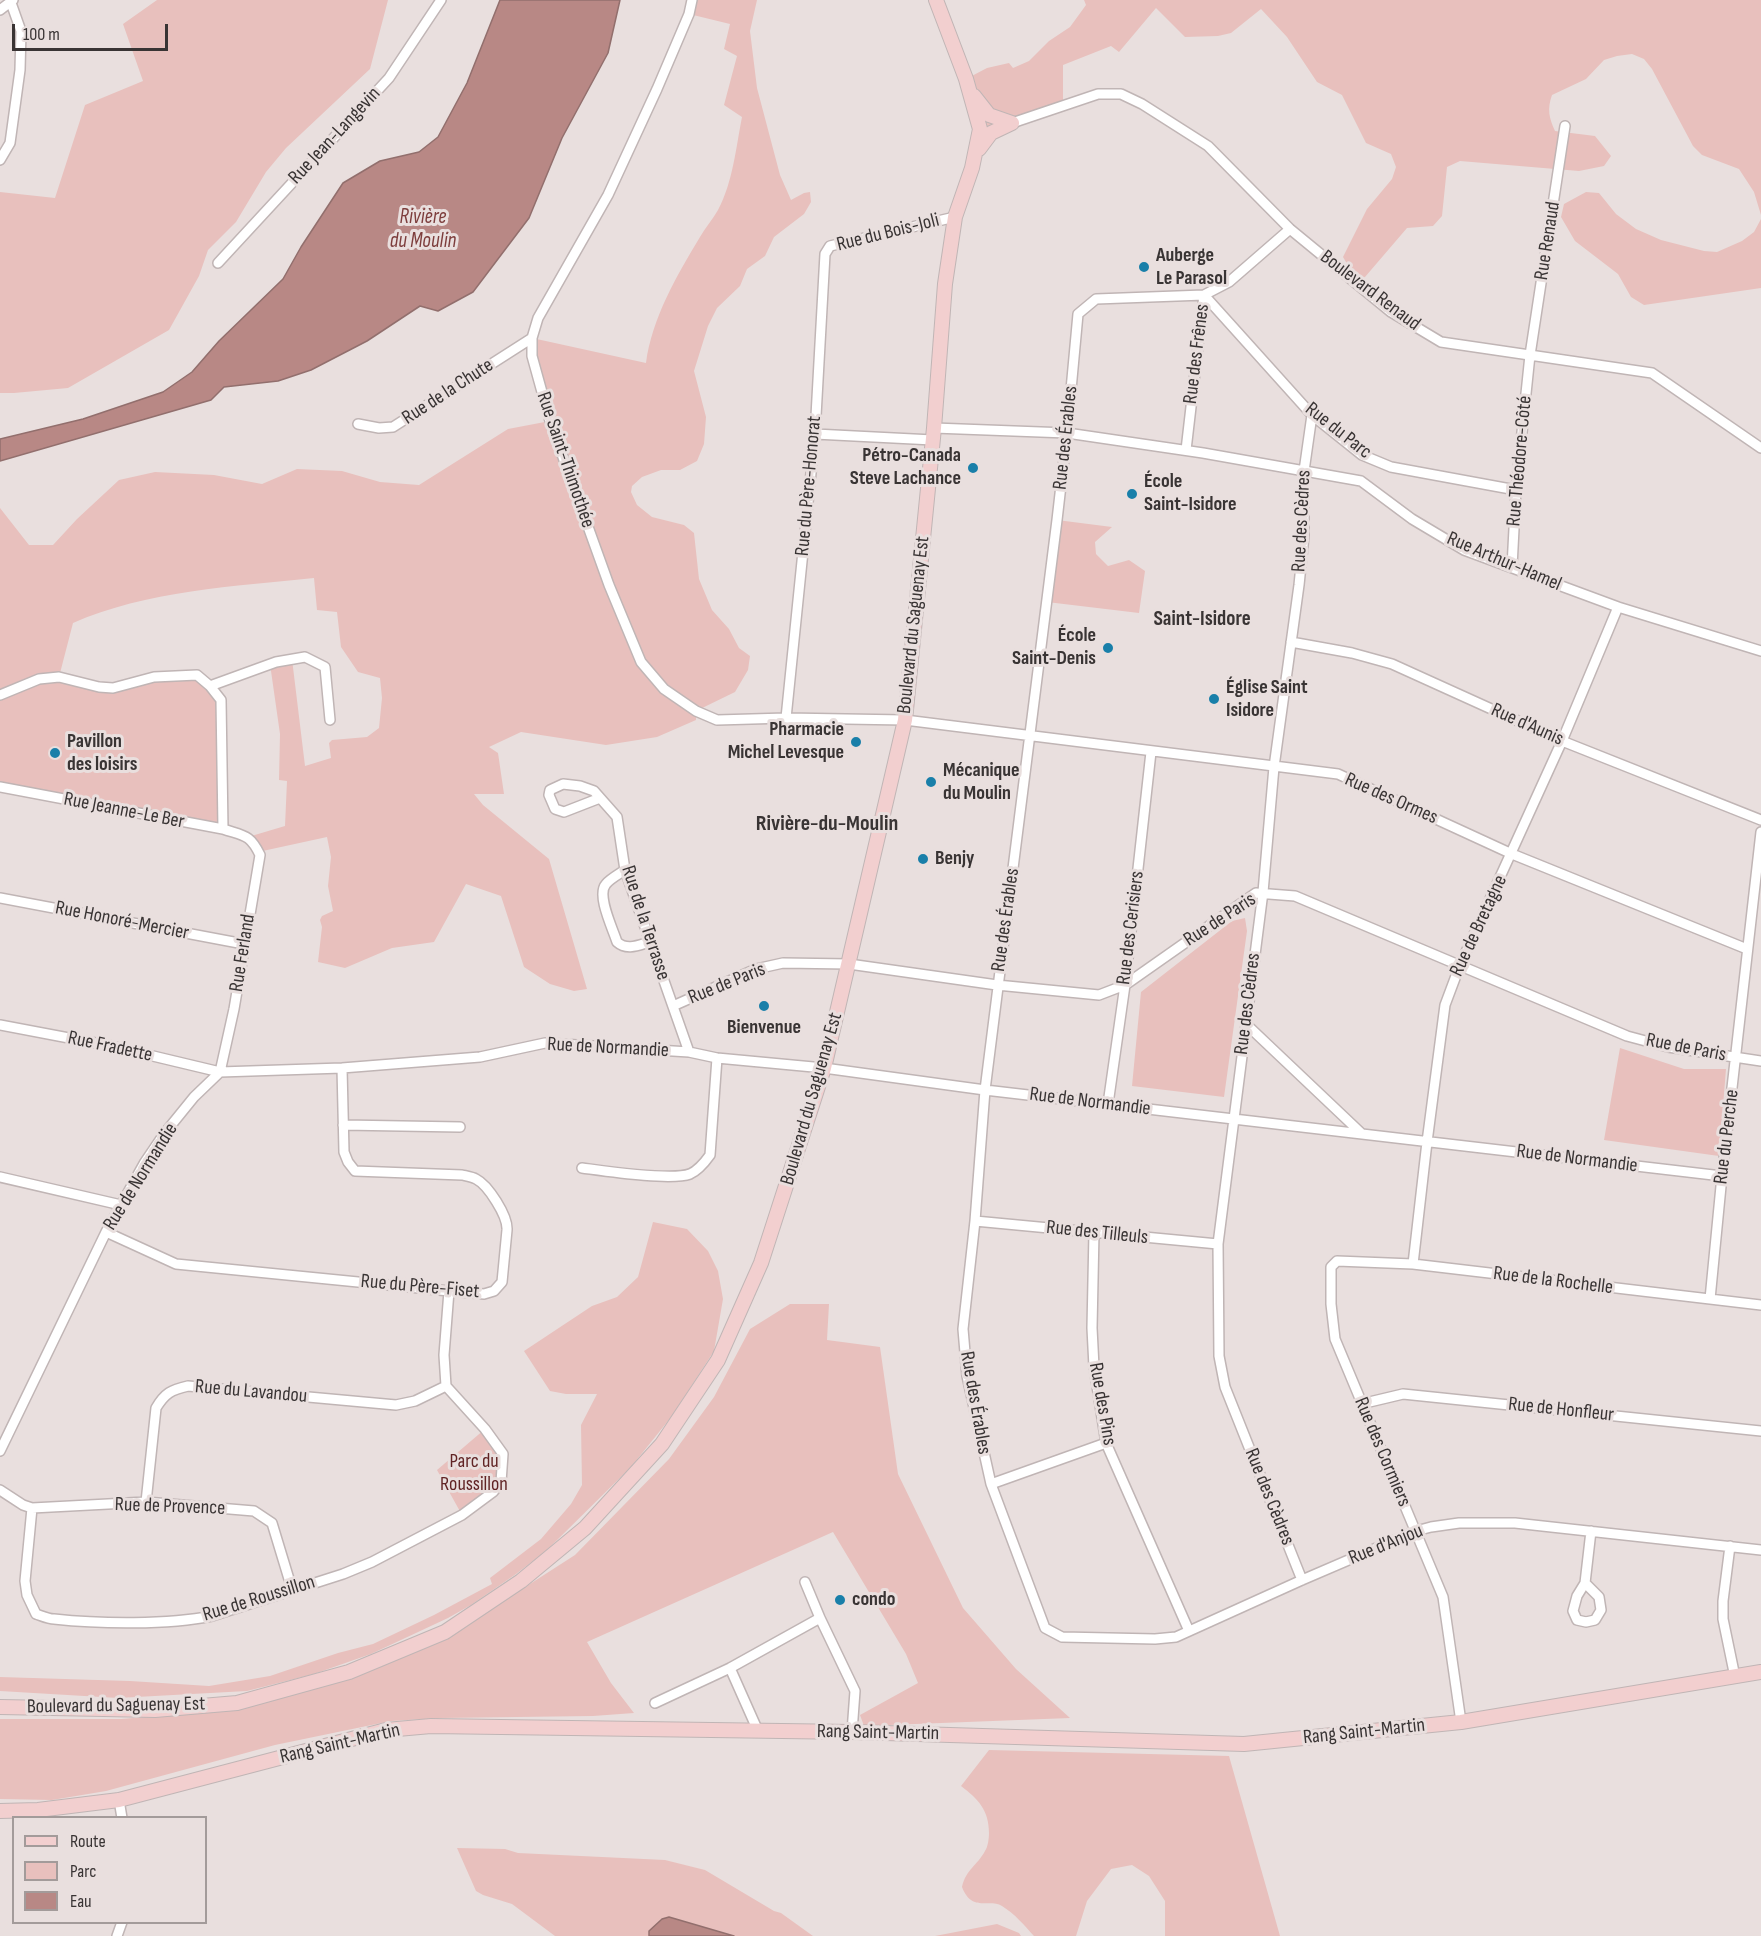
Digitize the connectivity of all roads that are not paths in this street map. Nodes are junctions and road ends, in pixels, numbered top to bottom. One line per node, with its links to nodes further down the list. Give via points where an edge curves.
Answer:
1 (441, 0): 14 (street, Rue Jean-Langevin, via 389,78)
2 (692, 0): 16 (street, Rue Saint-Thimothée, via 657,89 608,195 538,318)
3 (936, 0): 6 (main road, Boulevard du Saguenay Est)
4 (11, 1): 5 (street); 9 (street, via 21,31 20,70 10,142)
5 (0, 10)
6 (966, 79): 7 (main road, via 989,115); 10 (main road, Boulevard du Saguenay Est, via 980,129)
7 (1012, 123): 10 (main road, via 991,133 981,145); 12 (street, Boulevard Renaud, via 1098,94 1121,94 1208,146)
8 (1565, 126): 17 (street, Rue Renaud)
9 (0, 159)
10 (972, 168): 11 (main road, Boulevard du Saguenay Est)
11 (955, 217): 13 (street, Rue du Bois-Joli, via 830,246); 22 (main road, Boulevard du Saguenay Est, via 945,284)
12 (1290, 229): 15 (street, Rue des Frênes, via 1229,282); 17 (street, Boulevard Renaud, via 1391,312 1441,342)
13 (825, 254): 21 (street, Rue du Père-Honorat)
14 (218, 263)
15 (1204, 295): 18 (street, Rue du Parc); 20 (street, Rue des Érables, via 1096,299 1078,314); 24 (street, Rue des Frênes)
16 (532, 338): 19 (street, Rue de la Chute, via 393,427); 33 (street, Rue Saint-Thimothée, via 532,356 550,421 641,662 664,689 717,720)
17 (1530, 355): 23 (street, Boulevard Renaud, via 1652,373); 26 (street, Rue Théodore-Côté)
18 (1312, 415): 25 (street, Rue des Cèdres); 26 (street, Rue du Parc, via 1362,455 1391,467)
19 (358, 424)
20 (1067, 433): 22 (street, Rue Arthur-Hamel); 24 (street, Rue Arthur-Hamel); 36 (street, Rue des Érables)
21 (814, 434): 22 (street, Rue Arthur-Hamel); 33 (street, Rue du Père-Honorat)
22 (933, 434): 35 (main road, Boulevard du Saguenay Est)
23 (1761, 448)
24 (1186, 450): 25 (street, Rue Arthur-Hamel)
25 (1304, 471): 27 (street, Rue Arthur-Hamel, via 1361,481 1412,519 1464,550); 29 (street, Rue des Cèdres, via 1304,536)
26 (1516, 490): 27 (street, Rue Théodore-Côté)
27 (1512, 567): 28 (street, Rue Arthur-Hamel)
28 (1618, 607): 30 (street, Rue Arthur-Hamel); 37 (street, Rue de Bretagne)
29 (1291, 642): 37 (street, Rue d'Aunis, via 1392,664); 39 (street, Rue des Cèdres)
30 (1761, 651)
31 (210, 686): 32 (street, via 197,675 154,677 113,688 59,677 39,679); 34 (street, via 276,662 304,657 325,667); 43 (street, via 220,699)
32 (0, 695)
33 (786, 718): 35 (street, Rue Saint-Thimothée)
34 (330, 720)
35 (905, 720): 36 (street, Rue des Ormes); 53 (main road, Boulevard du Saguenay Est)
36 (1031, 734): 38 (street, Rue des Ormes); 55 (street, Rue des Érables)
37 (1562, 741): 42 (street, Rue d'Aunis); 46 (street, Rue de Bretagne)
38 (1151, 752): 39 (street, Rue des Ormes); 56 (street, Rue des Cerisiers)
39 (1274, 767): 46 (street, Rue des Ormes, via 1338,774); 48 (street, Rue des Cèdres)
40 (0, 787): 43 (street, Rue Jeanne-Le Ber)
41 (600, 798): 41 (street, Rue de la Terrasse, via 594,791 563,784 550,790 549,795 555,809 564,812); 47 (street, Rue de la Terrasse, via 617,817)
42 (1761, 820)
43 (223, 829): 45 (street, Rue Jeanne-Le Ber)
44 (1761, 832): 52 (street, Rue du Perche)
45 (248, 837): 51 (street, Rue Ferland, via 260,855)
46 (1512, 854): 52 (street, Rue des Ormes); 54 (street, Rue de Bretagne)
47 (625, 870): 50 (street, Rue de la Terrasse); 50 (street, via 605,884 602,892 617,942 622,947)
48 (1263, 892): 54 (street, Rue de Paris, via 1295,896); 56 (street, Rue de Paris, via 1256,893); 58 (street, Rue des Cèdres)
49 (0, 898): 51 (street, Rue Honoré-Mercier)
50 (650, 942): 57 (street, Rue de la Terrasse)
51 (244, 944): 66 (street, Rue Ferland)
52 (1747, 950): 62 (street, Rue du Perche)
53 (849, 964): 55 (street, Rue de Paris); 57 (street, Rue de Paris, via 783,963 756,969); 65 (main road, Boulevard du Saguenay Est)
54 (1460, 965): 62 (street, Rue de Paris, via 1628,1036); 73 (street, Rue de Bretagne, via 1444,1005)
55 (997, 985): 56 (street, Rue de Paris, via 1099,995); 67 (street, Rue des Érables)
56 (1125, 985): 68 (street, Rue des Cerisiers)
57 (673, 1006): 60 (street, Rue de la Terrasse)
58 (1246, 1024): 69 (street, Rue des Cèdres); 72 (street)
59 (0, 1025): 66 (street, Rue Fradette)
60 (689, 1052): 61 (street, Rue de Normandie); 64 (street, Rue de Normandie, via 544,1043 480,1058)
61 (717, 1058): 65 (street, Rue de Normandie); 74 (street, via 710,1155 702,1165 690,1174 674,1177)
62 (1736, 1058): 63 (street, Rue de Paris); 75 (street, Rue du Perche)
63 (1761, 1061)
64 (342, 1068): 66 (street, Rue de Normandie); 70 (street, Rue du Père-Fiset)
65 (825, 1068): 67 (street, Rue de Normandie); 111 (main road, Boulevard du Saguenay Est, via 761,1263 718,1360 662,1444 585,1527 521,1581 445,1632 349,1672 237,1703 155,1710)
66 (220, 1072): 77 (street, Rue de Normandie, via 164,1134)
67 (985, 1090): 68 (street, Rue de Normandie); 78 (street, Rue des Érables)
68 (1108, 1104): 69 (street, Rue de Normandie)
69 (1234, 1118): 72 (street, Rue de Normandie); 81 (street, Rue des Cèdres)
70 (343, 1125): 71 (street); 84 (street, Rue du Père-Fiset, via 344,1152 355,1171 462,1175 478,1179 501,1207 508,1222 502,1282 494,1291 484,1294)
71 (460, 1127)
72 (1361, 1133): 73 (street, Rue de Normandie)
73 (1427, 1142): 75 (street, Rue de Normandie); 83 (street, Rue de Bretagne)
74 (582, 1168)
75 (1722, 1176): 85 (street, Rue du Perche)
76 (0, 1177): 77 (street)
77 (121, 1205): 79 (street, Rue de Normandie)
78 (975, 1221): 80 (street, Rue des Tilleuls); 92 (street, Rue des Érables, via 963,1329 966,1376)
79 (106, 1232): 84 (street, Rue du Père-Fiset, via 176,1264); 91 (street, Rue de Normandie)
80 (1094, 1232): 81 (street, Rue des Tilleuls); 90 (street, Rue des Pins, via 1094,1366)
81 (1218, 1244): 100 (street, Rue des Cèdres, via 1219,1356 1225,1387)
82 (1345, 1262): 83 (street, Rue de la Rochelle); 88 (street, Rue des Cormiers, via 1337,1261 1331,1267 1335,1340)
83 (1413, 1264): 85 (street, Rue de la Rochelle)
84 (449, 1291): 87 (street)
85 (1710, 1299): 86 (street, Rue de la Rochelle)
86 (1761, 1305)
87 (446, 1386): 94 (street, Rue du Lavandou, via 415,1401 396,1405 188,1386 176,1389 163,1396 156,1408); 103 (street, Rue de Roussillon, via 503,1454 501,1482 462,1515 372,1562)
88 (1362, 1404): 89 (street, Rue de Honfleur, via 1403,1394); 96 (street, Rue des Cormiers)
89 (1761, 1431)
90 (1106, 1443): 92 (street); 105 (street, Rue des Pins)
91 (0, 1451)
92 (991, 1484): 106 (street, Rue des Érables, via 1045,1628)
93 (0, 1490): 95 (street)
94 (146, 1502): 95 (street, Rue de Provence); 103 (street, Rue de Provence, via 254,1511 272,1523)
95 (32, 1508): 103 (street, Rue de Roussillon, via 27,1595 36,1614 52,1619 191,1620)
96 (1416, 1531): 97 (street, Rue d'Anjou, via 1459,1523 1515,1522); 100 (street, Rue d'Anjou); 112 (street, Rue des Cormiers, via 1443,1598)
97 (1591, 1531): 98 (street, Rue d'Anjou); 102 (street)
98 (1730, 1546): 99 (street, Rue d'Anjou); 109 (street, via 1723,1619)
99 (1761, 1550)
100 (1302, 1580): 105 (street, Rue d'Anjou)
101 (805, 1582): 104 (street)
102 (1585, 1583)
103 (292, 1589)
104 (820, 1618): 107 (street); 114 (street, via 855,1691)
105 (1189, 1631): 106 (street, Rue d'Anjou, via 1155,1639)
106 (1062, 1637)
107 (730, 1668): 110 (street); 113 (street)
108 (1761, 1672): 109 (main road, Rang Saint-Martin)
109 (1735, 1677): 112 (main road, Rang Saint-Martin)
110 (656, 1703)
111 (0, 1707)
112 (1461, 1722): 114 (main road, Rang Saint-Martin, via 1244,1744)
113 (758, 1731): 114 (main road, Rang Saint-Martin); 115 (main road, Rang Saint-Martin, via 431,1726 386,1730)
114 (852, 1732)
115 (119, 1800): 116 (main road, Rang Saint-Martin); 117 (street)
116 (0, 1811)
117 (122, 1816)

